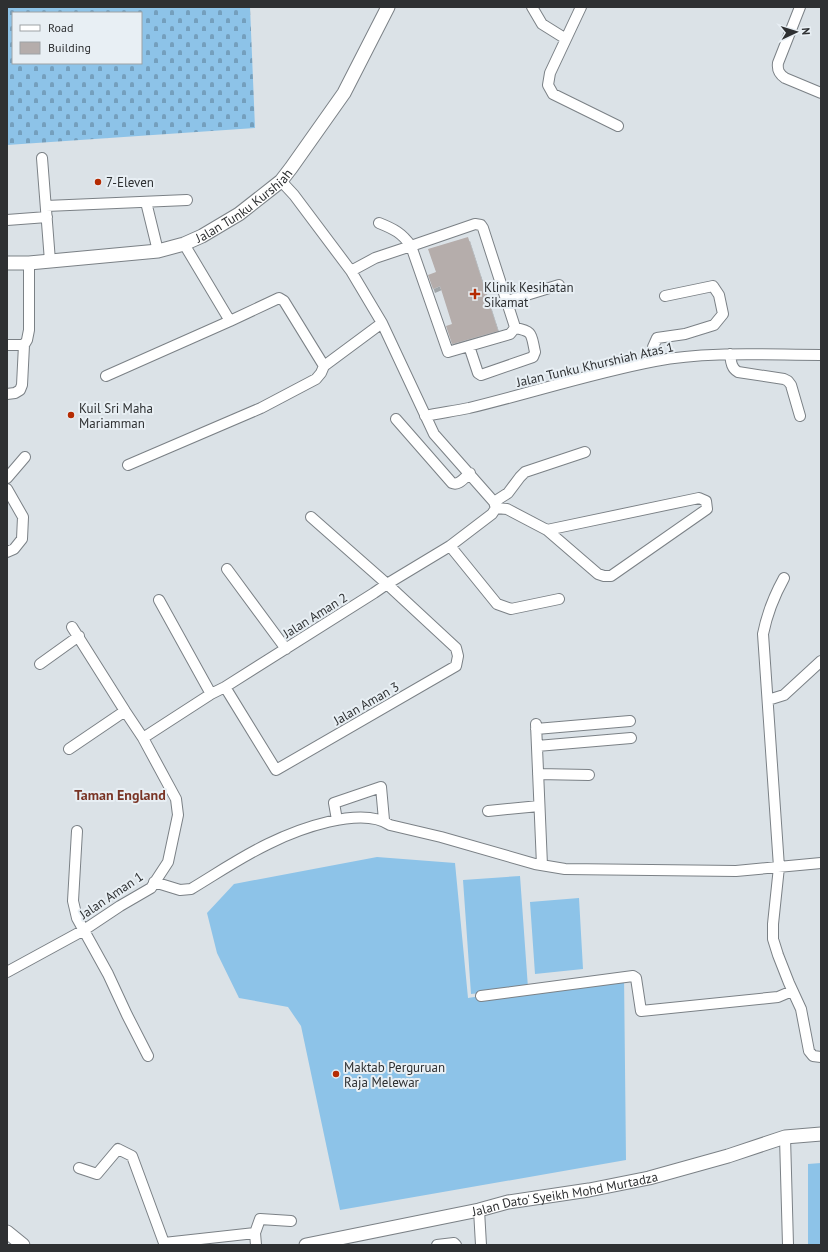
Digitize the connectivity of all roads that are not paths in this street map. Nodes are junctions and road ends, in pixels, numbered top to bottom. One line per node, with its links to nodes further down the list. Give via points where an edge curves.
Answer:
1 (388, 7): 9 (main road, Jalan Tunku Kurshiah, via 344,93)
2 (532, 7): 5 (street, via 542,24)
3 (581, 7): 5 (street)
4 (800, 7): 6 (street, via 778,63 778,69 784,78)
5 (566, 39): 7 (street, via 550,73 548,85 553,94)
6 (821, 93)
7 (618, 126)
8 (42, 158): 12 (street)
9 (281, 181): 16 (main road, Jalan Tunku Kurshiah, via 239,214); 22 (street)
10 (187, 200): 11 (street)
11 (146, 202): 12 (street); 18 (street)
12 (46, 206): 13 (street)
13 (47, 218): 14 (street); 19 (street)
14 (7, 220)
15 (380, 223): 17 (street, via 395,230)
16 (184, 244): 18 (main road, Jalan Tunku Kurshiah); 26 (street)
17 (411, 246): 22 (street, via 375,258); 25 (street, via 478,224 483,228); 31 (street, via 448,352)
18 (158, 251): 19 (main road, Jalan Tunku Kurshiah)
19 (50, 261): 21 (main road, Jalan Tunku Kurshiah)
20 (7, 263): 21 (main road, Jalan Tunku Kurshiah)
21 (30, 263): 30 (street, via 29,330)
22 (351, 271): 27 (street)
23 (559, 285): 25 (street)
24 (665, 296): 34 (street, via 713,286 719,295 723,314 714,325 684,334 657,338 653,348)
25 (507, 301): 28 (street)
26 (230, 322): 35 (street, via 279,298 284,301); 36 (street)
27 (382, 323): 35 (street); 38 (street)
28 (515, 328): 31 (street, via 510,334); 31 (street, via 530,332 535,352 533,357 481,375 478,373)
29 (7, 345): 30 (street)
30 (24, 345): 37 (street, via 22,385 15,393)
31 (469, 346)
32 (730, 354): 33 (street, Jalan Tunku Khurshiah Atas 1); 34 (street, Jalan Tunku Khurshiah Atas 1); 39 (street, via 732,367 738,372 788,381)
33 (821, 356)
34 (655, 361): 38 (street, Jalan Tunku Khurshiah Atas 1, via 468,408)
35 (324, 366): 43 (street, via 316,379 261,408)
36 (106, 376)
37 (7, 394)
38 (425, 416): 44 (street, via 434,434)
39 (800, 416)
40 (396, 419): 44 (street, via 452,483 458,484)
41 (585, 452): 47 (street, Jalan Aman 2, via 525,472)
42 (25, 457): 45 (street)
43 (128, 465)
44 (470, 474): 47 (street)
45 (7, 478)
46 (7, 489): 51 (street, via 23,517 22,539 14,549)
47 (495, 505): 49 (street); 50 (street, Jalan Aman 2, via 492,514)
48 (311, 517): 54 (street)
49 (547, 530): 49 (street, via 598,574 611,576 706,508 706,501 699,498)
50 (450, 546): 54 (street, Jalan Aman 2); 55 (street, via 497,604 511,609)
51 (7, 552)
52 (227, 569): 59 (street)
53 (784, 578): 64 (street, via 766,619 763,634)
54 (387, 584): 59 (street, Jalan Aman 2); 62 (street, Jalan Aman 3, via 456,648 456,666 276,770)
55 (559, 599)
56 (159, 600): 63 (street)
57 (72, 626): 58 (street, Jalan Aman 1)
58 (79, 636): 61 (street); 65 (street, Jalan Aman 1)
59 (286, 649): 62 (street, Jalan Aman 2)
60 (821, 660): 64 (street, via 784,695)
61 (40, 664)
62 (225, 687): 63 (street, Jalan Aman 2)
63 (210, 694): 67 (street, Jalan Aman 2)
64 (768, 700): 80 (street)
65 (125, 711): 67 (street, Jalan Aman 1); 70 (street)
66 (630, 721): 69 (street, via 536,727)
67 (143, 738): 81 (street, Jalan Aman 1, via 176,799 178,815 168,862)
68 (631, 738): 69 (street)
69 (537, 746): 71 (street)
70 (69, 749)
71 (538, 774): 72 (street); 73 (street)
72 (589, 775)
73 (540, 806): 74 (street); 79 (street)
74 (488, 812)
75 (337, 820): 76 (street, via 367,816); 76 (street, via 334,803 381,787); 81 (street, via 267,844 191,889 180,890)
76 (384, 820): 79 (street, via 390,824)
77 (77, 831): 82 (street, via 73,901 77,918)
78 (821, 863): 80 (street)
79 (542, 865): 80 (street, via 565,869 671,871 736,871)
80 (780, 867): 84 (street, via 773,939)
81 (154, 882): 82 (street, Jalan Aman 1, via 151,888)
82 (84, 930): 83 (street, Jalan Aman 1); 86 (street)
83 (7, 972)
84 (792, 991): 85 (street, via 778,997 640,1011 636,978 633,976); 87 (street, via 801,1009 809,1051 813,1056)
85 (481, 996)
86 (148, 1056)
87 (821, 1057)
88 (821, 1134): 89 (main road, Jalan Dato' Syeikh Mohd Murtadza)
89 (785, 1137): 91 (main road, Jalan Dato' Syeikh Mohd Murtadza, via 649,1178 508,1202); 101 (street)
90 (79, 1168): 94 (street, via 97,1174 118,1149 132,1156 164,1243)
91 (479, 1210): 97 (main road, Jalan Dato' Syeikh Mohd Murtadza); 100 (street)
92 (291, 1221): 94 (street, via 260,1219)
93 (7, 1232): 95 (main road)
94 (255, 1233): 96 (street)
95 (23, 1245)
96 (256, 1245)
97 (306, 1245)
98 (436, 1245): 99 (street)
99 (456, 1245)
100 (481, 1245)
101 (788, 1245)

